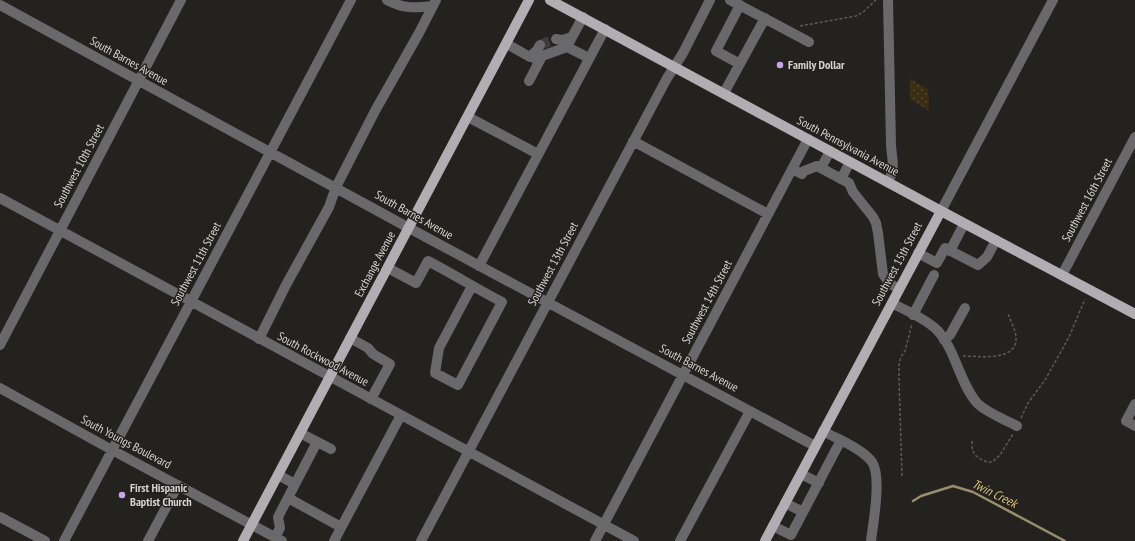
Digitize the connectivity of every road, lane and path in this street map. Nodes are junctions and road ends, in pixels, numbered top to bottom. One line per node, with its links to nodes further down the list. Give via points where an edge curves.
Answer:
1 (181, 0): 26 (street, Southwest 10th Street)
2 (351, 0): 34 (street, Southwest 11th Street)
3 (387, 0): 11 (street, via 398,6 414,8)
4 (529, 0): 21 (main road, Exchange Avenue)
5 (550, 0): 12 (main road, South Pennsylvania Avenue)
6 (710, 0): 25 (street, Southwest 13th Street)
7 (730, 0): 13 (street)
8 (876, 0): 18 (path, via 856,16 795,27)
9 (888, 0): 40 (street, via 891,145 894,170)
10 (1053, 0): 43 (street, Southwest 15th Street)
11 (434, 3): 41 (street, via 374,111)
12 (563, 4): 15 (main road, South Pennsylvania Avenue)
13 (740, 5): 16 (street); 24 (street, via 716,51)
14 (2, 6): 26 (street, South Barnes Avenue)
15 (583, 17): 17 (main road, South Pennsylvania Avenue); 19 (street, via 572,37)
16 (765, 18): 18 (street); 24 (street)
17 (605, 29): 22 (street); 25 (main road, South Pennsylvania Avenue)
18 (792, 33): 20 (street)
19 (560, 42): 22 (street); 23 (street, via 542,56)
20 (809, 42)
21 (506, 44): 23 (street, via 537,50); 29 (main road, Exchange Avenue)
22 (589, 58): 35 (street)
23 (539, 62): 27 (street)
24 (740, 64): 28 (street)
25 (675, 67): 28 (main road, South Pennsylvania Avenue); 32 (street, Southwest 13th Street)
26 (138, 81): 34 (street, South Barnes Avenue); 47 (street, Southwest 10th Street)
27 (529, 81)
28 (724, 93): 31 (main road, South Pennsylvania Avenue)
29 (468, 117): 35 (street); 46 (main road, Exchange Avenue)
30 (1135, 137): 54 (street, Southwest 16th Street)
31 (808, 139): 33 (main road, South Pennsylvania Avenue); 38 (street, Southwest 14th Street)
32 (633, 141): 44 (street); 59 (street, Southwest 13th Street)
33 (830, 151): 36 (main road, South Pennsylvania Avenue); 37 (street)
34 (271, 152): 41 (street, South Barnes Avenue); 58 (street, Southwest 11th Street)
35 (538, 154): 51 (street)
36 (850, 162): 39 (street); 40 (main road, South Pennsylvania Avenue)
37 (821, 168): 38 (street, via 818,166 804,170 802,174); 39 (street)
38 (792, 169): 44 (street, Southwest 14th Street)
39 (841, 179): 56 (street, via 849,183 876,223 883,274 889,283)
40 (888, 182): 43 (main road, South Pennsylvania Avenue)
41 (336, 187): 46 (street, South Barnes Avenue); 66 (street, via 329,207)
42 (0, 198): 47 (street, South Rockwood Avenue)
43 (940, 211): 45 (main road, South Pennsylvania Avenue); 50 (main road, Southwest 15th Street)
44 (768, 214): 70 (street, Southwest 14th Street)
45 (964, 224): 48 (main road, South Pennsylvania Avenue); 49 (street)
46 (409, 228): 51 (street, South Barnes Avenue); 52 (main road, Exchange Avenue)
47 (60, 231): 58 (street, South Rockwood Avenue); 68 (street, Southwest 10th Street)
48 (996, 240): 49 (street, via 987,257 978,265); 54 (main road, South Pennsylvania Avenue)
49 (950, 251): 50 (street, via 945,248 937,264)
50 (918, 253): 56 (main road, Southwest 15th Street)
51 (480, 266): 59 (street, South Barnes Avenue)
52 (388, 268): 55 (street, via 416,283 428,260); 65 (main road, Exchange Avenue)
53 (934, 275): 64 (street)
54 (1062, 275): 57 (main road, South Pennsylvania Avenue)
55 (472, 286): 55 (street, via 502,302 458,385 435,373 439,348)
56 (899, 289): 60 (main road, Southwest 15th Street)
57 (1090, 290): 63 (main road, South Pennsylvania Avenue); 77 (path, via 1066,343 1045,380 1028,403)
58 (191, 302): 66 (street, South Rockwood Avenue); 85 (street, Southwest 11th Street)
59 (548, 302): 70 (street, South Barnes Avenue); 87 (street, Southwest 13th Street)
60 (892, 303): 64 (street); 79 (main road, Southwest 15th Street)
61 (965, 308): 67 (street, via 950,335)
62 (1008, 314): 69 (path, via 1016,342 1008,353 1002,356)
63 (1135, 314)
64 (913, 315): 67 (street, via 937,330); 90 (path, via 907,344 899,364)
65 (350, 338): 71 (main road, Exchange Avenue); 73 (street, via 390,364)
66 (259, 339): 71 (street, South Rockwood Avenue)
67 (944, 340): 69 (street)
68 (0, 345)
69 (953, 358): 77 (street, via 978,404)
70 (683, 374): 75 (street, South Barnes Avenue); 99 (street, Southwest 14th Street)
71 (330, 377): 73 (street, South Rockwood Avenue); 80 (main road, Exchange Avenue)
72 (0, 388): 85 (street, South Youngs Boulevard)
73 (371, 399): 76 (street, South Rockwood Avenue)
74 (1135, 404): 78 (street, via 1126,421)
75 (750, 410): 84 (street, South Barnes Avenue); 111 (street)
76 (402, 415): 87 (street, South Rockwood Avenue); 101 (street)
77 (1017, 426): 82 (path, via 1000,455 992,462 984,461 974,454)
78 (1135, 426)
79 (823, 431): 81 (street); 84 (main road, Southwest 15th Street)
80 (300, 433): 83 (street); 89 (main road, Exchange Avenue)
81 (841, 440): 91 (street); 113 (street, via 866,456 876,469)
82 (972, 441)
83 (317, 442): 86 (street); 92 (street)
84 (815, 446): 88 (main road, Southwest 15th Street)
85 (112, 450): 93 (street, South Youngs Boulevard); 104 (street, Southwest 11th Street)
86 (331, 450)
87 (469, 451): 99 (street, South Rockwood Avenue); 108 (street, Southwest 13th Street)
88 (801, 474): 91 (street); 95 (main road, Southwest 15th Street)
89 (278, 475): 92 (street); 98 (main road, Exchange Avenue)
90 (902, 476)
91 (818, 483): 96 (street)
92 (295, 484): 94 (street)
93 (178, 485): 98 (street, South Youngs Boulevard); 105 (street)
94 (288, 498): 101 (street); 102 (street, via 278,517)
95 (785, 503): 96 (street); 100 (main road, Southwest 15th Street)
96 (803, 512): 100 (street, via 791,535)
97 (0, 517): 103 (street)
98 (252, 524): 102 (street, South Youngs Boulevard); 106 (main road, Exchange Avenue)
99 (604, 525): 109 (street, Southwest 14th Street); 110 (street, South Rockwood Avenue)
100 (773, 526): 112 (main road, Southwest 15th Street)
101 (341, 527): 107 (street)
102 (279, 539)
103 (45, 541)
104 (64, 541)
105 (148, 541)
106 (243, 541)
107 (334, 541)
108 (421, 541)
109 (595, 541)
110 (634, 541)
111 (680, 541)
112 (765, 541)
113 (871, 541)

